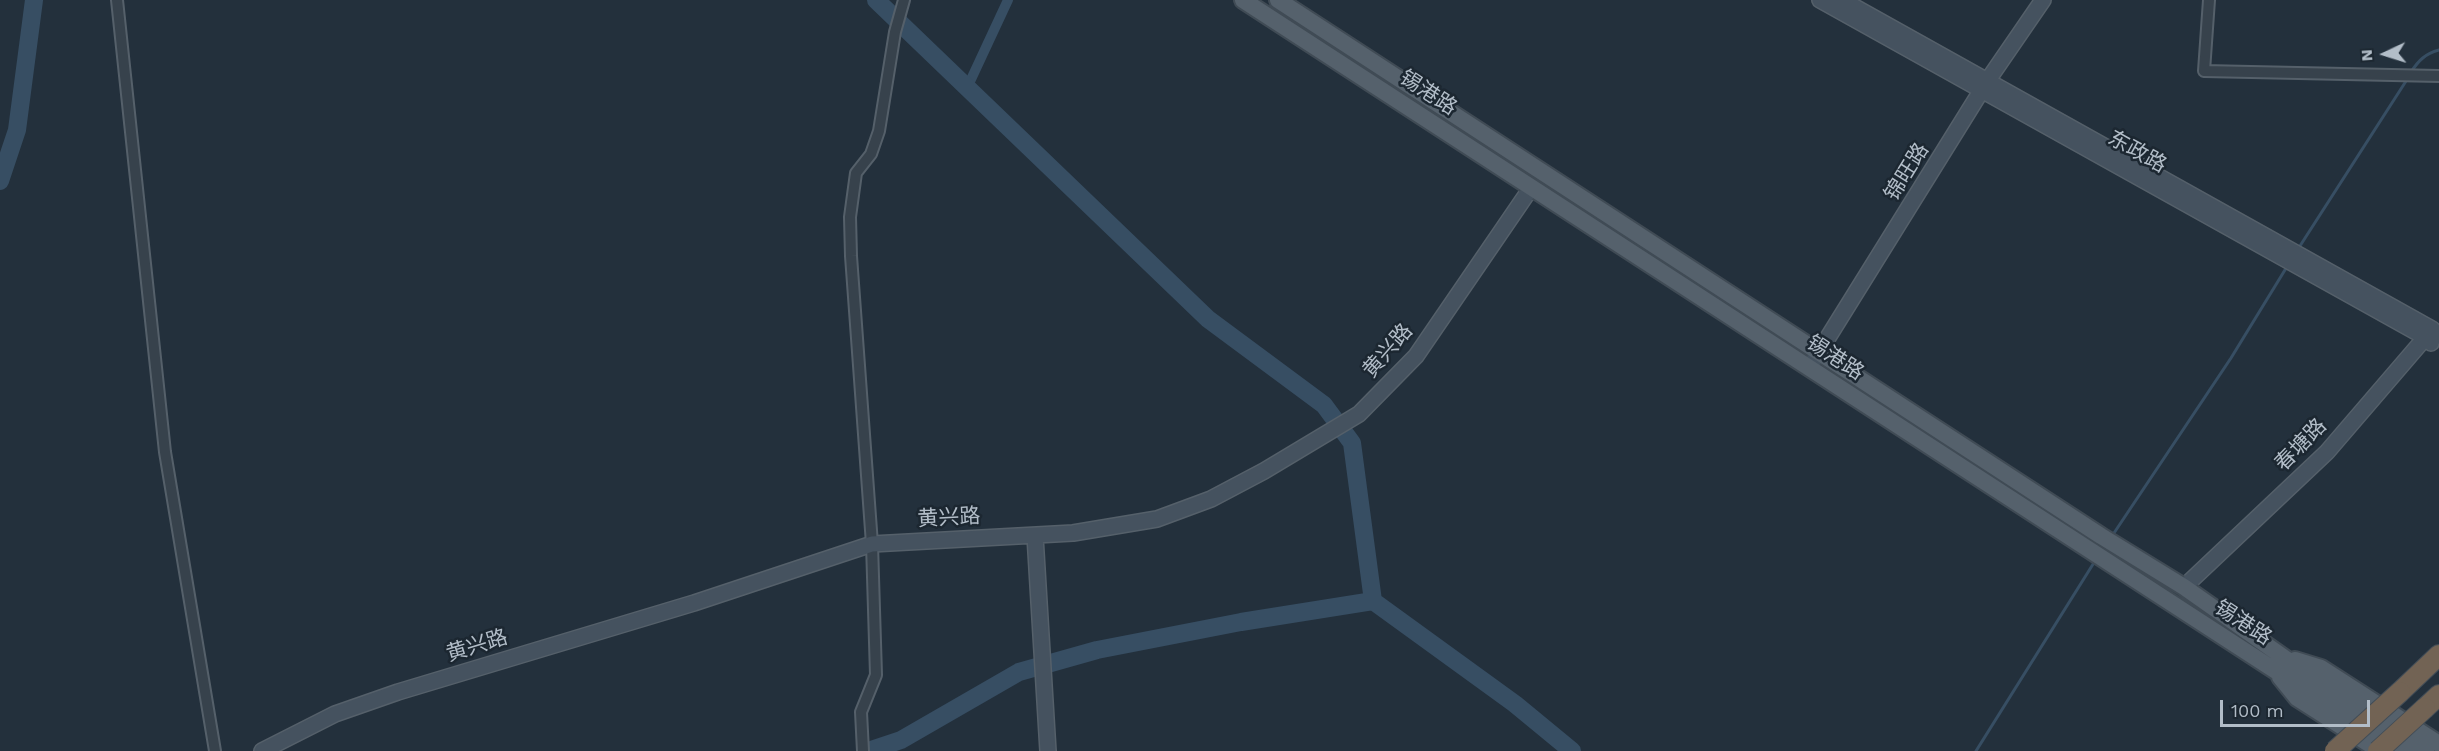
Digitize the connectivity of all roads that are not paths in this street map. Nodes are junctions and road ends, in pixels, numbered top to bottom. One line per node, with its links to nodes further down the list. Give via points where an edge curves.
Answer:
1 (117, 0): 24 (street, via 165,452)
2 (904, 0): 16 (street, via 879,131 871,154 855,173 850,217)
3 (1243, 0): 11 (main road, 锡港路)
4 (1278, 0): 13 (main road, 锡港路)
5 (1820, 0): 10 (street, 东政路)
6 (1842, 0): 10 (street, 东政路)
7 (2043, 0): 10 (street, 锦旺路)
8 (2209, 0): 9 (street, via 2204,71)
9 (2439, 76)
10 (1985, 85): 12 (street, 东政路); 13 (street, 锦旺路)
11 (1532, 188): 14 (main road, 锡港路); 15 (street, 黄兴路, via 1416,356 1359,414 1211,499 1157,519)
12 (2434, 334): 17 (street, 春塘路, via 2333,458)
13 (1819, 353): 14 (street, 锦旺路); 17 (main road, 锡港路)
14 (1809, 368): 20 (main road, 锡港路)
15 (1035, 536): 16 (street, 黄兴路); 26 (street)
16 (872, 544): 23 (street, via 876,675 861,712); 25 (street, 黄兴路, via 694,603 399,692 336,714)
17 (2188, 590): 19 (main road, 锡港路)
18 (2439, 655): 27 (highway, bridge)
19 (2286, 657): 22 (main road, via 2321,668); 30 (main road, 锡港路)
20 (2276, 671): 28 (main road, via 2297,698); 29 (main road, 锡港路)
21 (2432, 701): 28 (highway, bridge)
22 (2439, 744)
23 (863, 746)
24 (215, 751)
25 (262, 751)
26 (1048, 751)
27 (2335, 751)
28 (2379, 751)
29 (2405, 751)
30 (2426, 751)

